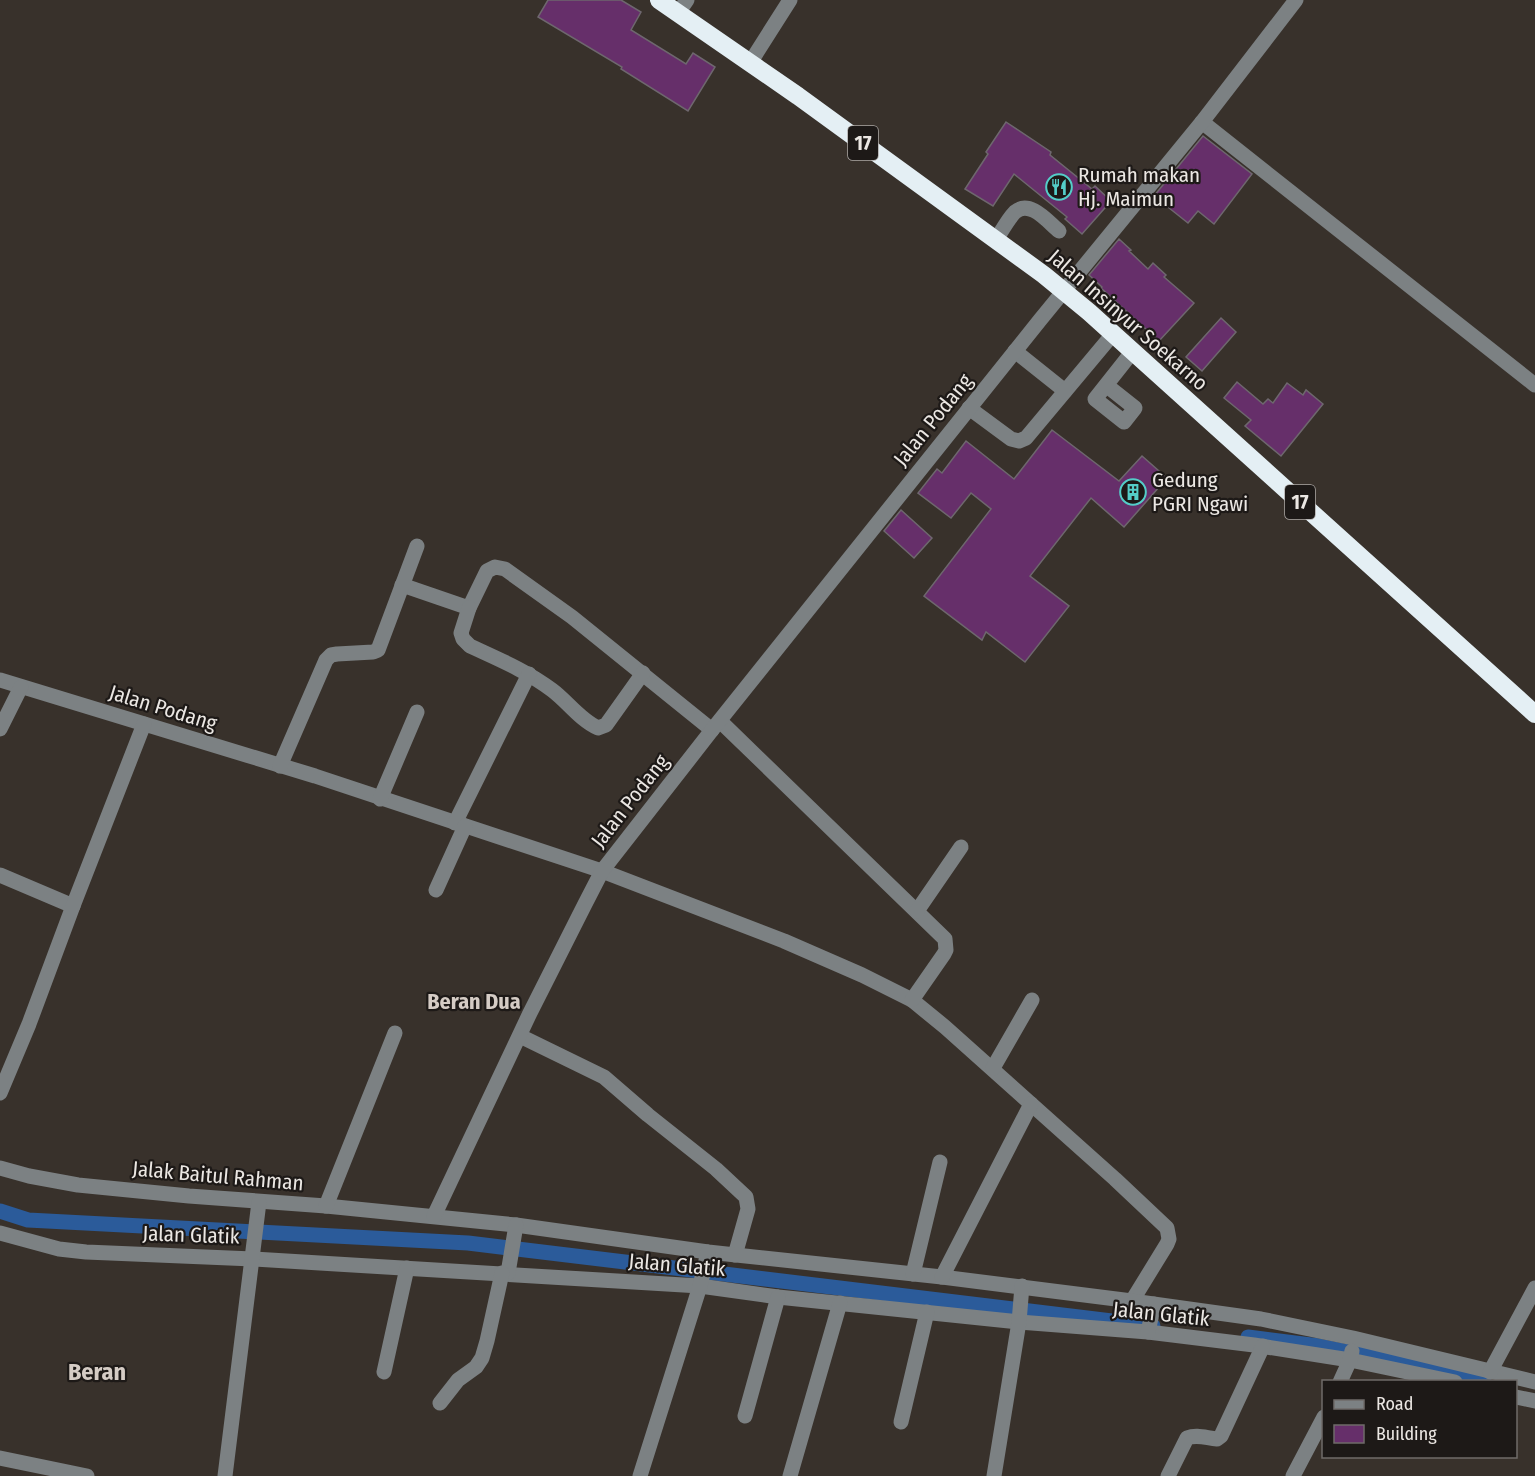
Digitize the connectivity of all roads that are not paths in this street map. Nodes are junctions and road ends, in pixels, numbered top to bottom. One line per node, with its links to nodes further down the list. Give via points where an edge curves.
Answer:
1 (659, 0): 4 (highway, Jalan Insinyur Soekarno / 17)
2 (790, 0): 5 (street)
3 (1296, 0): 6 (street, Jalan Podang)
4 (683, 7): 5 (highway, Jalan Insinyur Soekarno / 17)
5 (750, 63): 8 (highway, Jalan Insinyur Soekarno / 17)
6 (1202, 122): 9 (street, Jalan Podang); 14 (street)
7 (1059, 231): 8 (street, via 1032,208 1024,207)
8 (996, 240): 9 (highway, Jalan Insinyur Soekarno / 17)
9 (1064, 291): 10 (highway, Jalan Insinyur Soekarno / 17); 11 (street, Jalan Podang)
10 (1113, 334): 12 (highway, Jalan Insinyur Soekarno / 17); 15 (street)
11 (1015, 351): 15 (street); 16 (street, Jalan Podang)
12 (1132, 351): 13 (street); 25 (highway, Jalan Insinyur Soekarno / 17)
13 (1106, 384)
14 (1535, 385)
15 (1065, 391): 16 (street, via 1026,438 1019,441)
16 (969, 408): 27 (street, Jalan Podang)
17 (417, 546): 18 (street)
18 (402, 585): 19 (street); 29 (street, via 378,650 331,655 326,660)
19 (469, 608): 20 (street, via 487,571 495,567 505,569); 21 (street, via 461,633 466,643)
20 (643, 673): 21 (street, via 602,728 590,723); 27 (street)
21 (529, 674): 31 (street)
22 (0, 680): 23 (street, Jalan Podang)
23 (21, 687): 26 (street, Jalan Podang); 28 (street)
24 (417, 712): 30 (street)
25 (1535, 714)
26 (144, 724): 29 (street, Jalan Podang); 36 (street)
27 (716, 726): 33 (street, Jalan Podang); 37 (street)
28 (0, 729)
29 (280, 766): 30 (street, Jalan Podang)
30 (380, 799): 31 (street, Jalan Podang)
31 (460, 825): 33 (street, Jalan Podang); 35 (street)
32 (961, 847): 37 (street)
33 (602, 871): 38 (street, via 783,941); 41 (street)
34 (0, 875): 36 (street)
35 (436, 890)
36 (73, 906): 43 (street)
37 (917, 911): 38 (street, via 945,939 946,950)
38 (912, 1000): 42 (street)
39 (1032, 1000): 42 (street)
40 (395, 1033): 48 (street)
41 (520, 1036): 49 (street); 52 (street, via 604,1077 746,1197 748,1209)
42 (993, 1068): 44 (street)
43 (0, 1093)
44 (1030, 1104): 58 (street); 62 (street, via 1167,1228 1167,1244)
45 (940, 1162): 57 (street)
46 (0, 1168): 47 (street, Jalak Baitul Rahman, via 78,1185)
47 (259, 1202): 48 (street, Jalak Baitul Rahman); 54 (street)
48 (326, 1206): 49 (street, Jalak Baitul Rahman)
49 (434, 1216): 50 (street, Jalak Baitul Rahman)
50 (516, 1225): 53 (street, Jalak Baitul Rahman); 56 (street)
51 (0, 1233): 54 (street, Jalan Glatik, via 58,1249 86,1252)
52 (735, 1255): 53 (street, Jalak Baitul Rahman); 57 (street, Jalak Baitul Rahman)
53 (706, 1257): 59 (street)
54 (253, 1259): 55 (street, Jalan Glatik); 83 (street)
55 (407, 1268): 56 (street, Jalan Glatik); 69 (street)
56 (507, 1269): 59 (street, Jalan Glatik); 76 (street, via 482,1358)
57 (913, 1274): 58 (street, Jalak Baitul Rahman)
58 (942, 1277): 64 (street, Jalak Baitul Rahman)
59 (701, 1282): 61 (street, Jalan Glatik); 84 (street)
60 (1535, 1288): 70 (street)
61 (778, 1297): 63 (street, Jalan Glatik); 77 (street)
62 (1132, 1301): 64 (street); 66 (street)
63 (840, 1303): 65 (street, Jalan Glatik); 85 (street)
64 (1020, 1305): 65 (street, Jalan Glatik); 66 (street, Jalan Glatik); 86 (street)
65 (927, 1312): 79 (street)
66 (1151, 1320): 67 (street); 67 (street, Jalan Glatik)
67 (1258, 1336): 68 (street); 68 (street, Jalan Glatik); 87 (street, via 1221,1436 1187,1438)
68 (1352, 1350): 70 (street); 71 (street); 72 (street)
69 (384, 1372)
70 (1490, 1372): 73 (street)
71 (1341, 1380)
72 (1449, 1380)
73 (1535, 1382)
74 (1517, 1396): 75 (street)
75 (1535, 1401)
76 (440, 1403)
77 (745, 1416)
78 (1322, 1419): 88 (street)
79 (901, 1422)
80 (0, 1458): 81 (street)
81 (23, 1470): 82 (street)
82 (86, 1476)
83 (225, 1476)
84 (640, 1476)
85 (790, 1476)
86 (994, 1476)
87 (1168, 1476)
88 (1293, 1476)

